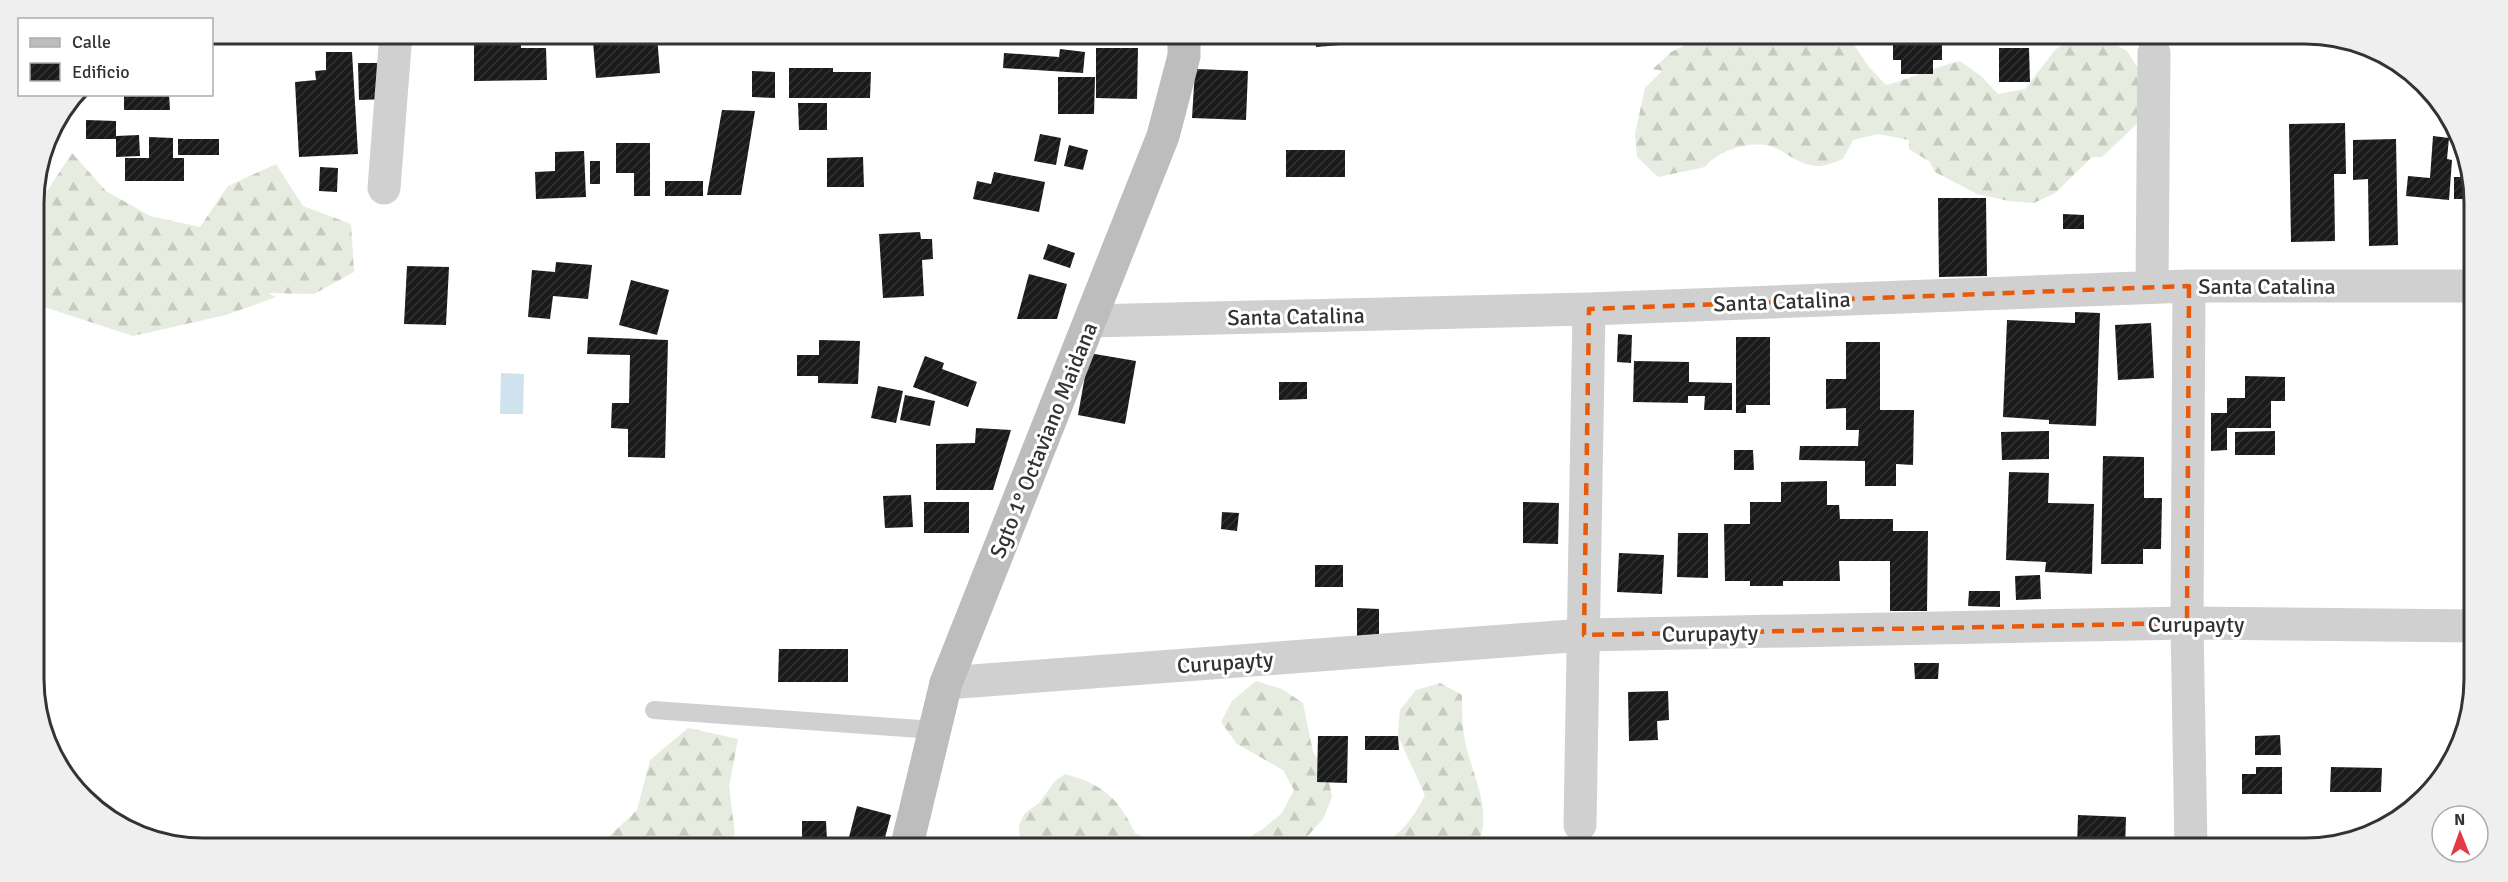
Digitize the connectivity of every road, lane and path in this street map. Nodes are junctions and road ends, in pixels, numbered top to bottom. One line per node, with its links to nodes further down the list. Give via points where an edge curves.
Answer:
1 (395, 44): 4 (street)
2 (1184, 44): 9 (main road, Sgto 1° Octaviano Maidana, via 1163,136)
3 (2154, 53): 7 (street)
4 (384, 188)
5 (2189, 286): 6 (street, Santa Catalina); 7 (street, Santa Catalina); 10 (street)
6 (2464, 286)
7 (2152, 287): 8 (street, Santa Catalina)
8 (1589, 309): 9 (street, Santa Catalina); 12 (street)
9 (1089, 321): 13 (main road, Sgto 1° Octaviano Maidana)
10 (2187, 623): 11 (street, Curupayty); 12 (street, Curupayty); 18 (street)
11 (2464, 626)
12 (1584, 635): 13 (street, Curupayty); 16 (street)
13 (946, 683): 15 (main road, Sgto 1° Octaviano Maidana)
14 (654, 710): 15 (lane)
15 (934, 730): 17 (main road, Sgto 1° Octaviano Maidana)
16 (1580, 825)
17 (909, 838)
18 (2191, 838)

